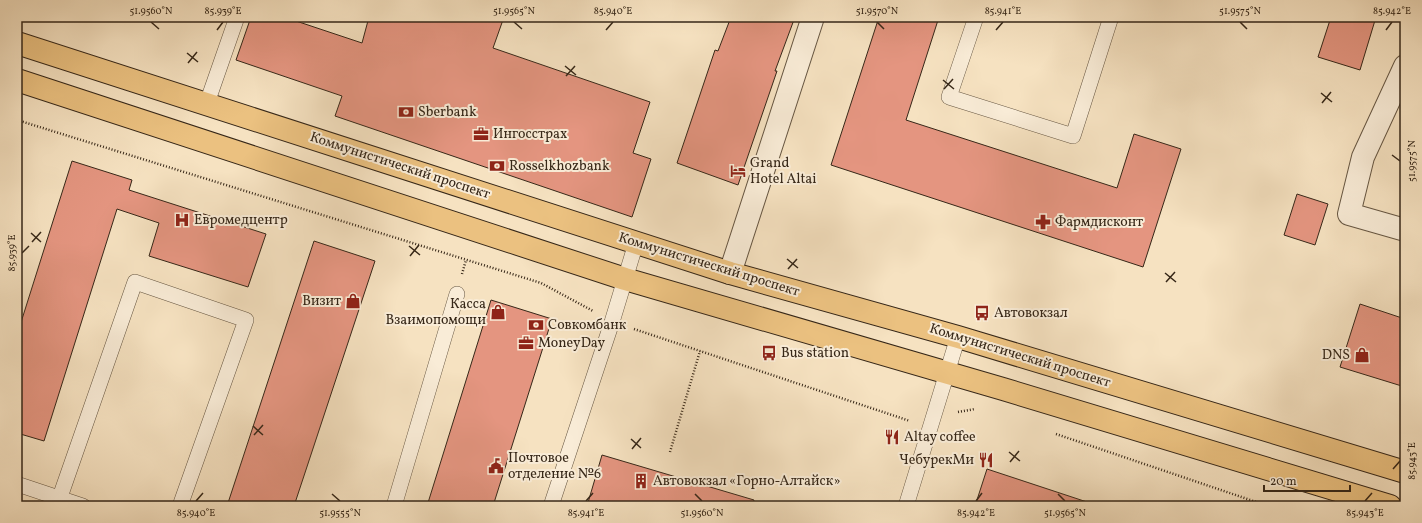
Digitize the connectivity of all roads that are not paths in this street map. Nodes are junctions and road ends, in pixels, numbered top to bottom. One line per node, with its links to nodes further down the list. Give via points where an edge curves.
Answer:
1 (237, 17): 8 (lane)
2 (812, 17): 11 (street)
3 (976, 17): 4 (lane, via 949,97 1073,136)
4 (1111, 17)
5 (17, 43): 8 (main road, Коммунистический проспект)
6 (1405, 66): 9 (street, via 1362,156 1348,214)
7 (17, 80): 12 (main road)
8 (207, 103): 10 (main road, Коммунистический проспект)
9 (1405, 230)
10 (636, 243): 11 (main road, Коммунистический проспект); 12 (lane)
11 (730, 273): 14 (main road, Коммунистический проспект)
12 (625, 279): 15 (main road); 22 (lane)
13 (457, 294): 21 (lane)
14 (958, 337): 15 (lane); 16 (main road, Коммунистический проспект)
15 (947, 373): 23 (lane); 24 (main road)
16 (1405, 472)
17 (17, 484): 18 (lane)
18 (60, 497): 19 (lane); 20 (lane, via 135,282 246,320)
19 (83, 506)
20 (180, 506)
21 (394, 506)
22 (550, 506)
23 (906, 506)
24 (1390, 506)

